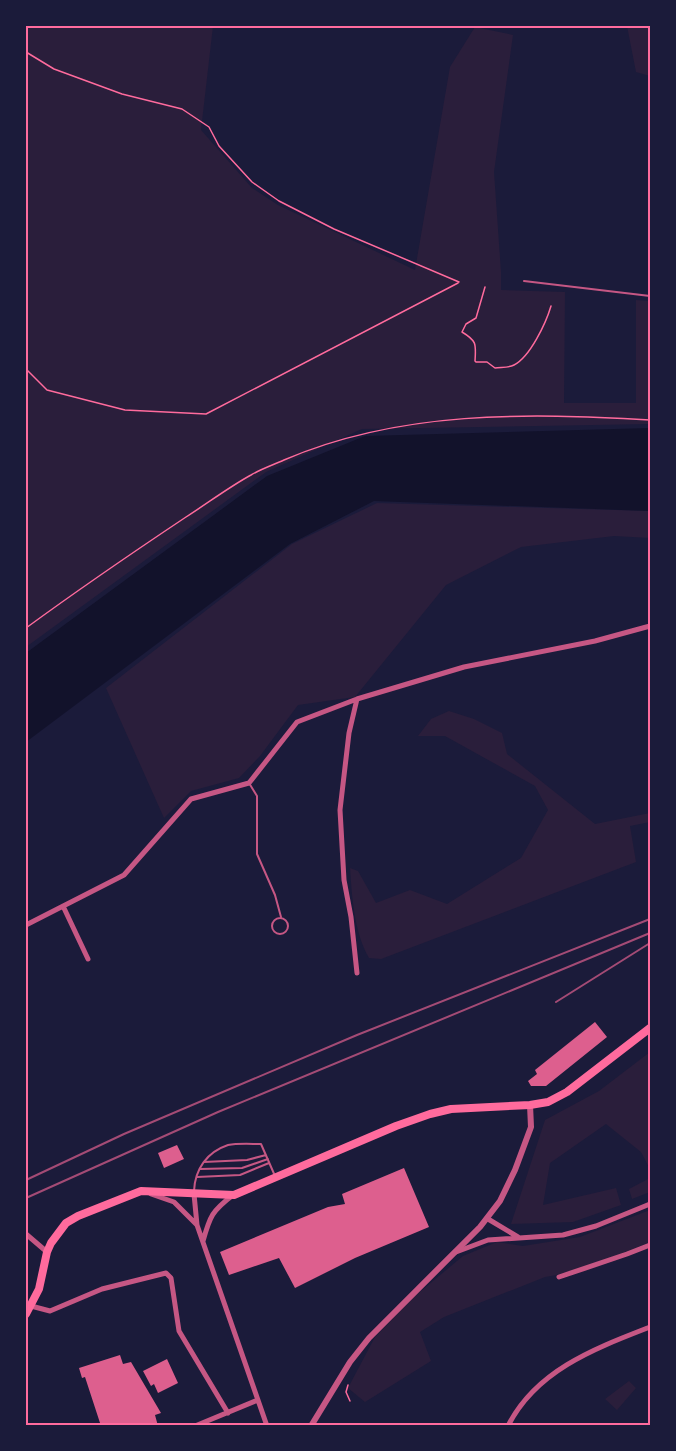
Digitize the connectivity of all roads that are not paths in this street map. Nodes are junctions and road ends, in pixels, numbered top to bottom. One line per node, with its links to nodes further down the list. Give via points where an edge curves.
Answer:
1 (524, 281): 2 (lane)
2 (651, 296)
3 (651, 626): 4 (street, via 464,667)
4 (357, 699): 5 (street, via 297,722); 10 (street, via 340,810 344,880)
5 (249, 783): 6 (street, via 190,799 124,875); 7 (lane, via 257,796 257,854)
6 (63, 906): 8 (street); 9 (street)
7 (281, 917): 7 (lane, via 272,926 281,934 289,924)
8 (26, 925)
9 (88, 959)
10 (357, 974)
11 (651, 1028): 12 (main road, via 555,1100)
12 (530, 1106): 18 (main road, via 451,1109 430,1114); 23 (street, via 531,1127 526,1142)
13 (267, 1157): 14 (lane); 14 (lane, via 261,1144 229,1145); 15 (lane); 16 (lane, via 242,1168)
14 (203, 1162): 16 (lane)
15 (269, 1163): 17 (lane, via 240,1175); 18 (lane)
16 (199, 1169): 17 (lane)
17 (196, 1177): 20 (lane)
18 (275, 1177): 21 (main road)
19 (141, 1191): 20 (main road); 24 (street, via 174,1202); 29 (main road, via 66,1223)
20 (194, 1194): 21 (main road); 24 (street)
21 (234, 1195): 27 (street, via 216,1209)
22 (651, 1204): 26 (street, via 574,1232)
23 (488, 1219): 26 (street); 30 (street)
24 (197, 1225): 27 (street)
25 (26, 1234): 29 (street)
26 (520, 1238): 30 (street, via 488,1240)
27 (202, 1243): 35 (street)
28 (651, 1245): 31 (street)
29 (47, 1252): 32 (main road)
30 (455, 1252): 39 (street, via 369,1338)
31 (559, 1277)
32 (31, 1306): 33 (main road); 36 (street, via 50,1311 102,1289 166,1273 171,1278 179,1331)
33 (26, 1314)
34 (651, 1327): 40 (street, via 603,1345 563,1367 531,1393)
35 (258, 1400): 36 (street); 37 (street)
36 (228, 1413): 38 (street)
37 (267, 1424)
38 (195, 1425)
39 (311, 1425)
40 (508, 1425)

